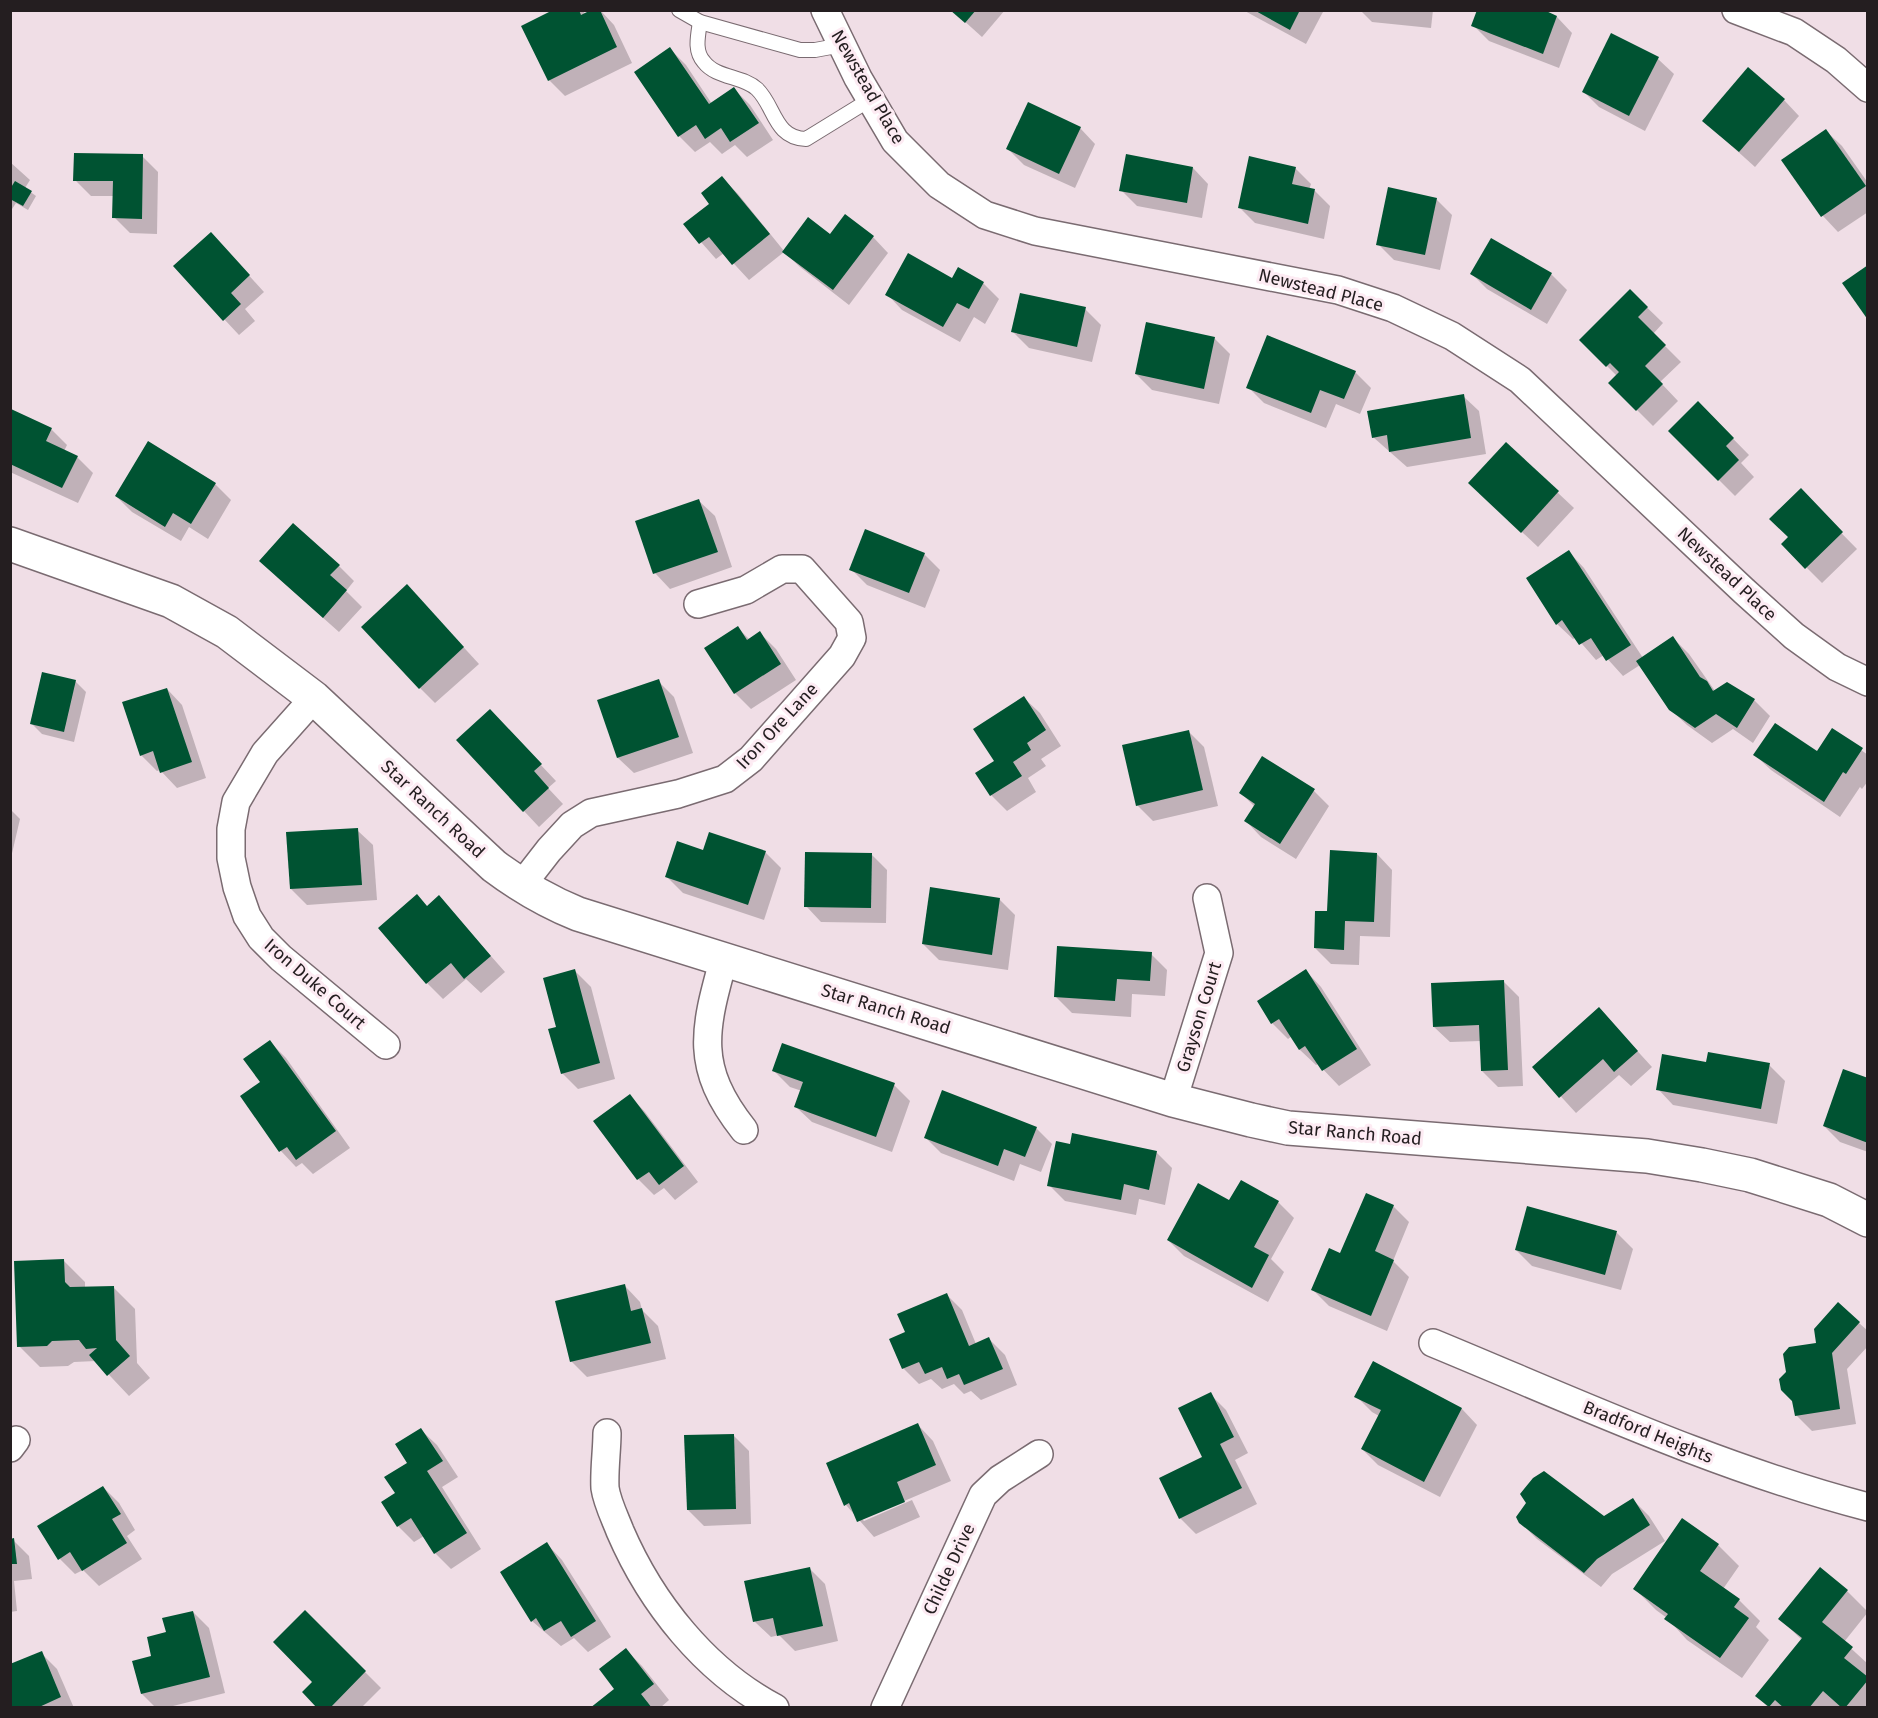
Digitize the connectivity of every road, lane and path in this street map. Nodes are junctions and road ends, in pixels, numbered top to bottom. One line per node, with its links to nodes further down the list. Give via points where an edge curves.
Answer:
1 (679, 10): 4 (lane)
2 (825, 10): 5 (street, Newstead Place)
3 (1736, 10): 6 (street, via 1794,32 1836,60)
4 (700, 22): 5 (lane, via 800,50); 7 (lane, via 697,45 704,62 709,68 754,86 773,118 796,139 806,139)
5 (842, 45): 7 (street, Newstead Place)
6 (1868, 88)
7 (871, 99): 10 (street, Newstead Place, via 895,141 939,185 985,215 1035,231 1338,290 1393,308 1452,336 1520,380 1794,636 1837,667)
8 (10, 544): 11 (street, Star Ranch Road, via 171,601 227,632)
9 (698, 604): 12 (street, Iron Ore Lane, via 746,590 782,569 802,570 849,622 852,638 842,656 743,766 703,788 591,813 572,825)
10 (1868, 682)
11 (314, 698): 12 (street, Star Ranch Road, via 494,866); 15 (street, Iron Duke Court, via 265,753 236,802 231,829 233,868 247,916 261,938)
12 (521, 886): 14 (street, Star Ranch Road, via 578,914)
13 (1208, 898): 16 (street, Grayson Court, via 1219,953)
14 (724, 958): 16 (street, Star Ranch Road); 17 (street, via 710,1008 709,1058 718,1092)
15 (386, 1045)
16 (1173, 1100): 18 (street, Star Ranch Road, via 1288,1128 1647,1156 1702,1165 1750,1175 1829,1200)
17 (744, 1130)
18 (1868, 1220)
19 (1433, 1343): 22 (street, Bradford Heights, via 1704,1455)
20 (607, 1432): 23 (street, via 605,1489 628,1551 646,1582 689,1640 730,1679)
21 (1039, 1454): 24 (street, Childe Drive, via 983,1495)
22 (1868, 1508)
23 (775, 1707)
24 (885, 1707)

